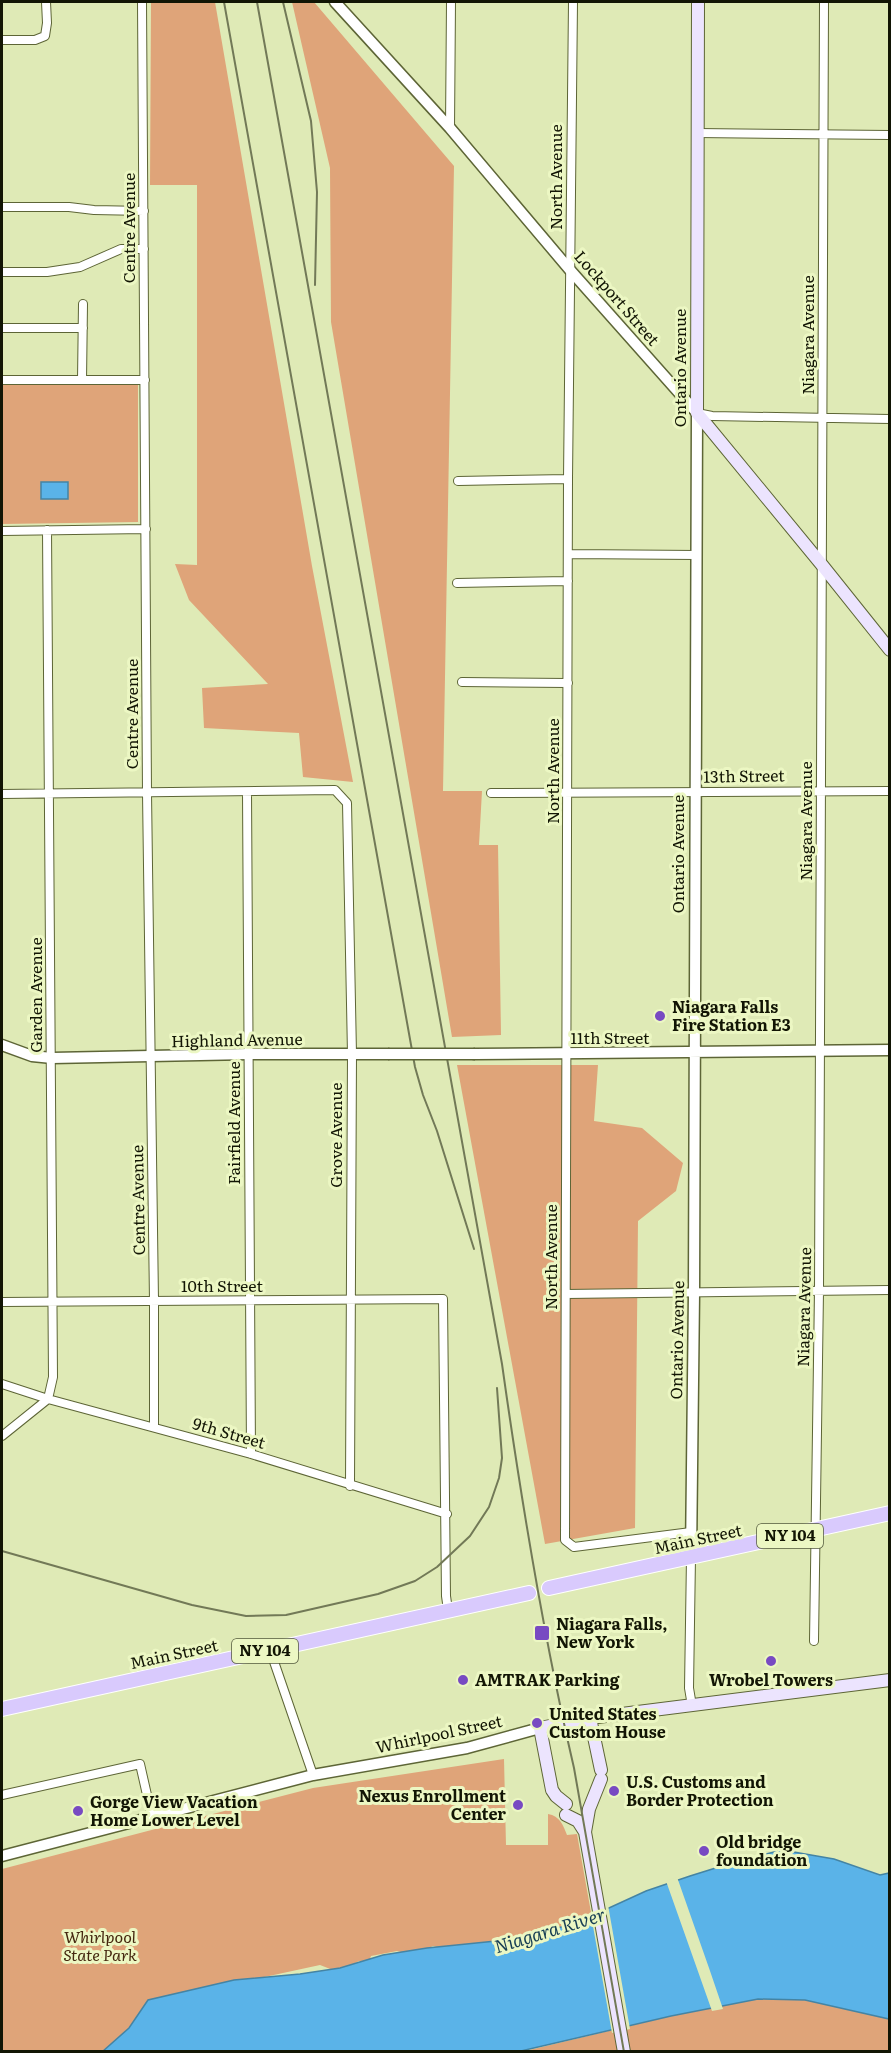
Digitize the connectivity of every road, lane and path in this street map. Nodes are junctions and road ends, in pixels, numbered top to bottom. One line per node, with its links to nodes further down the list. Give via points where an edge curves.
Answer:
1 (46, 2): 8 (street, via 45,36 35,40)
2 (142, 2): 14 (street, Centre Avenue)
3 (335, 2): 9 (street, Lockport Street)
4 (451, 2): 9 (street)
5 (573, 2): 16 (street, North Avenue)
6 (698, 2): 10 (main road, Ontario Avenue)
7 (824, 2): 11 (street, Niagara Avenue)
8 (2, 40)
9 (450, 128): 16 (street, Lockport Street)
10 (697, 133): 11 (street); 24 (main road, Ontario Avenue)
11 (824, 134): 12 (street); 25 (street, Niagara Avenue)
12 (890, 135)
13 (2, 207): 14 (street)
14 (144, 211): 15 (street, Centre Avenue)
15 (144, 249): 17 (street, via 121,249 80,267); 23 (street, Centre Avenue)
16 (570, 270): 24 (street, Lockport Street); 27 (street, North Avenue)
17 (2, 272)
18 (83, 304): 20 (street)
19 (2, 328): 20 (street)
20 (82, 328): 22 (street)
21 (2, 380): 22 (street)
22 (82, 380): 23 (street)
23 (145, 380): 29 (street, Centre Avenue)
24 (697, 413): 25 (street); 33 (street, Ontario Avenue); 34 (main road, Lockport Street)
25 (822, 418): 26 (street); 34 (street, Niagara Avenue)
26 (890, 419)
27 (568, 479): 28 (street); 32 (street, North Avenue)
28 (458, 481)
29 (146, 529): 30 (street); 46 (street, Centre Avenue)
30 (47, 530): 31 (street); 45 (street, Garden Avenue)
31 (2, 531)
32 (569, 554): 33 (street); 35 (street, North Avenue)
33 (697, 555): 44 (street, Ontario Avenue)
34 (822, 565): 37 (main road, Lockport Street); 40 (street, Niagara Avenue)
35 (568, 581): 36 (street); 39 (street, North Avenue)
36 (457, 582)
37 (890, 650)
38 (462, 682): 39 (street)
39 (568, 684): 43 (street, North Avenue)
40 (821, 791): 41 (street, 13th Street); 44 (street, 13th Street); 51 (street, Niagara Avenue)
41 (890, 791)
42 (247, 792): 46 (street); 54 (street, Fairfield Avenue); 55 (street, Grove Avenue, via 335,790 347,803)
43 (568, 792): 44 (street, 13th Street); 47 (street, 13th Street); 53 (street, North Avenue)
44 (695, 792): 52 (street, Ontario Avenue)
45 (50, 793): 46 (street); 48 (street); 58 (street, Garden Avenue)
46 (147, 793): 57 (street, Centre Avenue)
47 (491, 793)
48 (2, 794)
49 (2, 1045): 58 (street, Highland Avenue, via 32,1056)
50 (890, 1050): 51 (street, 11th Street)
51 (820, 1051): 52 (street, 11th Street); 60 (street, Niagara Avenue)
52 (694, 1052): 53 (street, 11th Street); 61 (street, Ontario Avenue)
53 (567, 1053): 56 (street, 11th Street); 62 (street, North Avenue)
54 (249, 1054): 55 (street, Highland Avenue); 57 (street, Highland Avenue); 63 (street, Fairfield Avenue)
55 (352, 1054): 56 (street, Highland Avenue, bridge); 64 (street, Grove Avenue)
56 (475, 1054)
57 (151, 1057): 58 (street, Highland Avenue); 66 (street, Centre Avenue)
58 (52, 1058): 65 (street, Garden Avenue)
59 (890, 1290): 60 (street)
60 (819, 1292): 61 (street); 76 (street, Niagara Avenue)
61 (694, 1293): 62 (street); 77 (street, Ontario Avenue)
62 (566, 1294): 77 (street, North Avenue, via 566,1540 574,1547)
63 (250, 1300): 64 (street, 10th Street); 66 (street, 10th Street); 72 (street, Fairfield Avenue)
64 (351, 1300): 73 (street, Grove Avenue); 75 (street, 10th Street, via 443,1299)
65 (54, 1301): 66 (street, 10th Street); 67 (street, 10th Street); 69 (street, Garden Avenue, via 53,1377)
66 (154, 1301): 70 (street, Centre Avenue)
67 (2, 1302)
68 (2, 1384): 69 (street, 9th Street)
69 (48, 1399): 70 (street, 9th Street); 71 (street)
70 (154, 1427): 72 (street, 9th Street)
71 (2, 1436)
72 (251, 1454): 73 (street, 9th Street)
73 (350, 1486): 75 (street, 9th Street)
74 (890, 1513): 76 (main road, Main Street / NY 104)
75 (447, 1514): 81 (street)
76 (816, 1530): 78 (main road, Main Street / NY 104); 82 (street, Niagara Avenue)
77 (691, 1532): 78 (street, Ontario Avenue)
78 (691, 1557): 79 (main road, Main Street / NY 104); 85 (street, Ontario Avenue)
79 (549, 1588)
80 (529, 1593): 81 (main road, Main Street / NY 104)
81 (448, 1611): 83 (main road, Main Street / NY 104)
82 (814, 1641)
83 (270, 1650): 86 (main road, Main Street / NY 104); 89 (street)
84 (890, 1680): 85 (main road, Whirlpool Street)
85 (692, 1706): 87 (main road, Whirlpool Street)
86 (2, 1709)
87 (590, 1718): 88 (main road, Whirlpool Street); 92 (main road, via 601,1775)
88 (540, 1728): 89 (street, Whirlpool Street, via 466,1748); 92 (main road, via 551,1784 565,1809)
89 (313, 1775): 91 (street, Whirlpool Street)
90 (2, 1795): 91 (street, via 140,1764)
91 (152, 1817): 93 (street, Whirlpool Street)
92 (585, 1832): 94 (main road)
93 (2, 1856)
94 (624, 2052)

